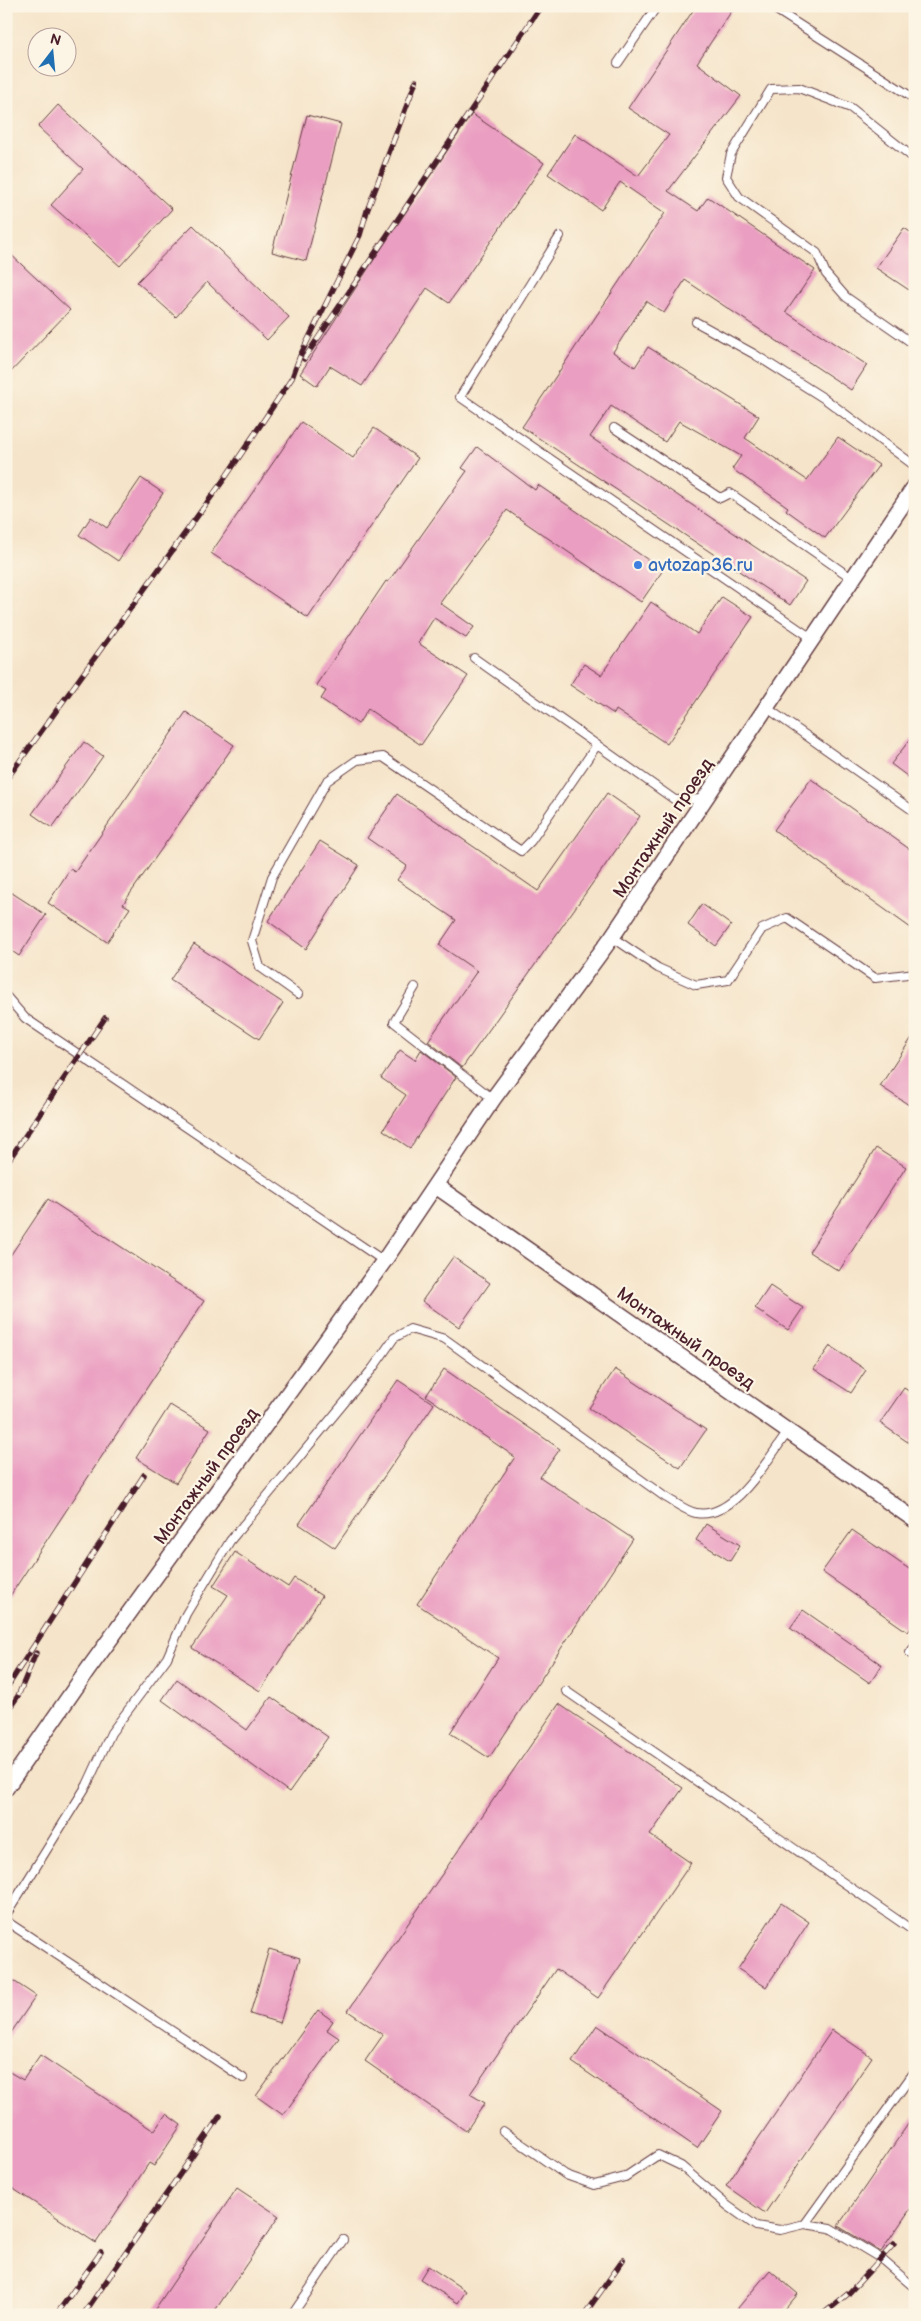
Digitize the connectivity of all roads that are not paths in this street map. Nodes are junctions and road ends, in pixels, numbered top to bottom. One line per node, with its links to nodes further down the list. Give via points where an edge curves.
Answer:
1 (657, 6): 3 (lane)
2 (770, 6): 4 (lane)
3 (618, 63)
4 (915, 99)
5 (915, 159): 8 (lane, via 851,108 799,88 771,90 731,154 726,177 739,197 817,253 826,274 846,296)
6 (560, 236): 13 (lane, via 460,397)
7 (696, 322): 10 (lane, via 825,399)
8 (915, 345)
9 (614, 428): 12 (lane, via 720,498 730,492)
10 (915, 466)
11 (915, 486): 12 (street, Монтажный проезд)
12 (853, 579): 13 (street, Монтажный проезд)
13 (813, 639): 15 (street, Монтажный проезд)
14 (474, 658): 16 (lane)
15 (767, 708): 17 (street, Монтажный проезд); 18 (lane)
16 (597, 745): 17 (lane, via 675,800); 22 (lane, via 521,851 383,757 357,760 327,781 272,876 252,941 260,967)
17 (706, 799): 19 (street, Монтажный проезд)
18 (915, 812)
19 (612, 937): 20 (lane, via 658,968 696,985 728,980 762,928 787,918 876,978); 24 (street, Монтажный проезд)
20 (915, 973)
21 (415, 986): 24 (lane, via 394,1022)
22 (298, 994)
23 (6, 996): 26 (lane, via 25,1018)
24 (493, 1100): 25 (street, Монтажный проезд)
25 (436, 1186): 26 (street, Монтажный проезд); 27 (street, Монтажный проезд)
26 (384, 1261): 32 (street, Монтажный проезд)
27 (788, 1432): 28 (street, Монтажный проезд); 33 (lane, via 747,1488 721,1511 696,1513 665,1497 445,1339 410,1329 394,1338 373,1368 230,1541 186,1614 167,1658 111,1733 87,1785)
28 (915, 1520)
29 (915, 1646): 30 (lane, via 910,1653)
30 (915, 1656)
31 (566, 1691): 35 (lane)
32 (6, 1788)
33 (6, 1915)
34 (6, 1921): 37 (lane)
35 (915, 1932)
36 (915, 2071): 39 (lane)
37 (243, 2078)
38 (503, 2131): 39 (lane, via 566,2175 594,2185 625,2177 658,2155 681,2166 756,2226 780,2230)
39 (805, 2224): 41 (lane, via 830,2228 880,2258)
40 (343, 2240): 42 (lane)
41 (915, 2288)
42 (292, 2315)

